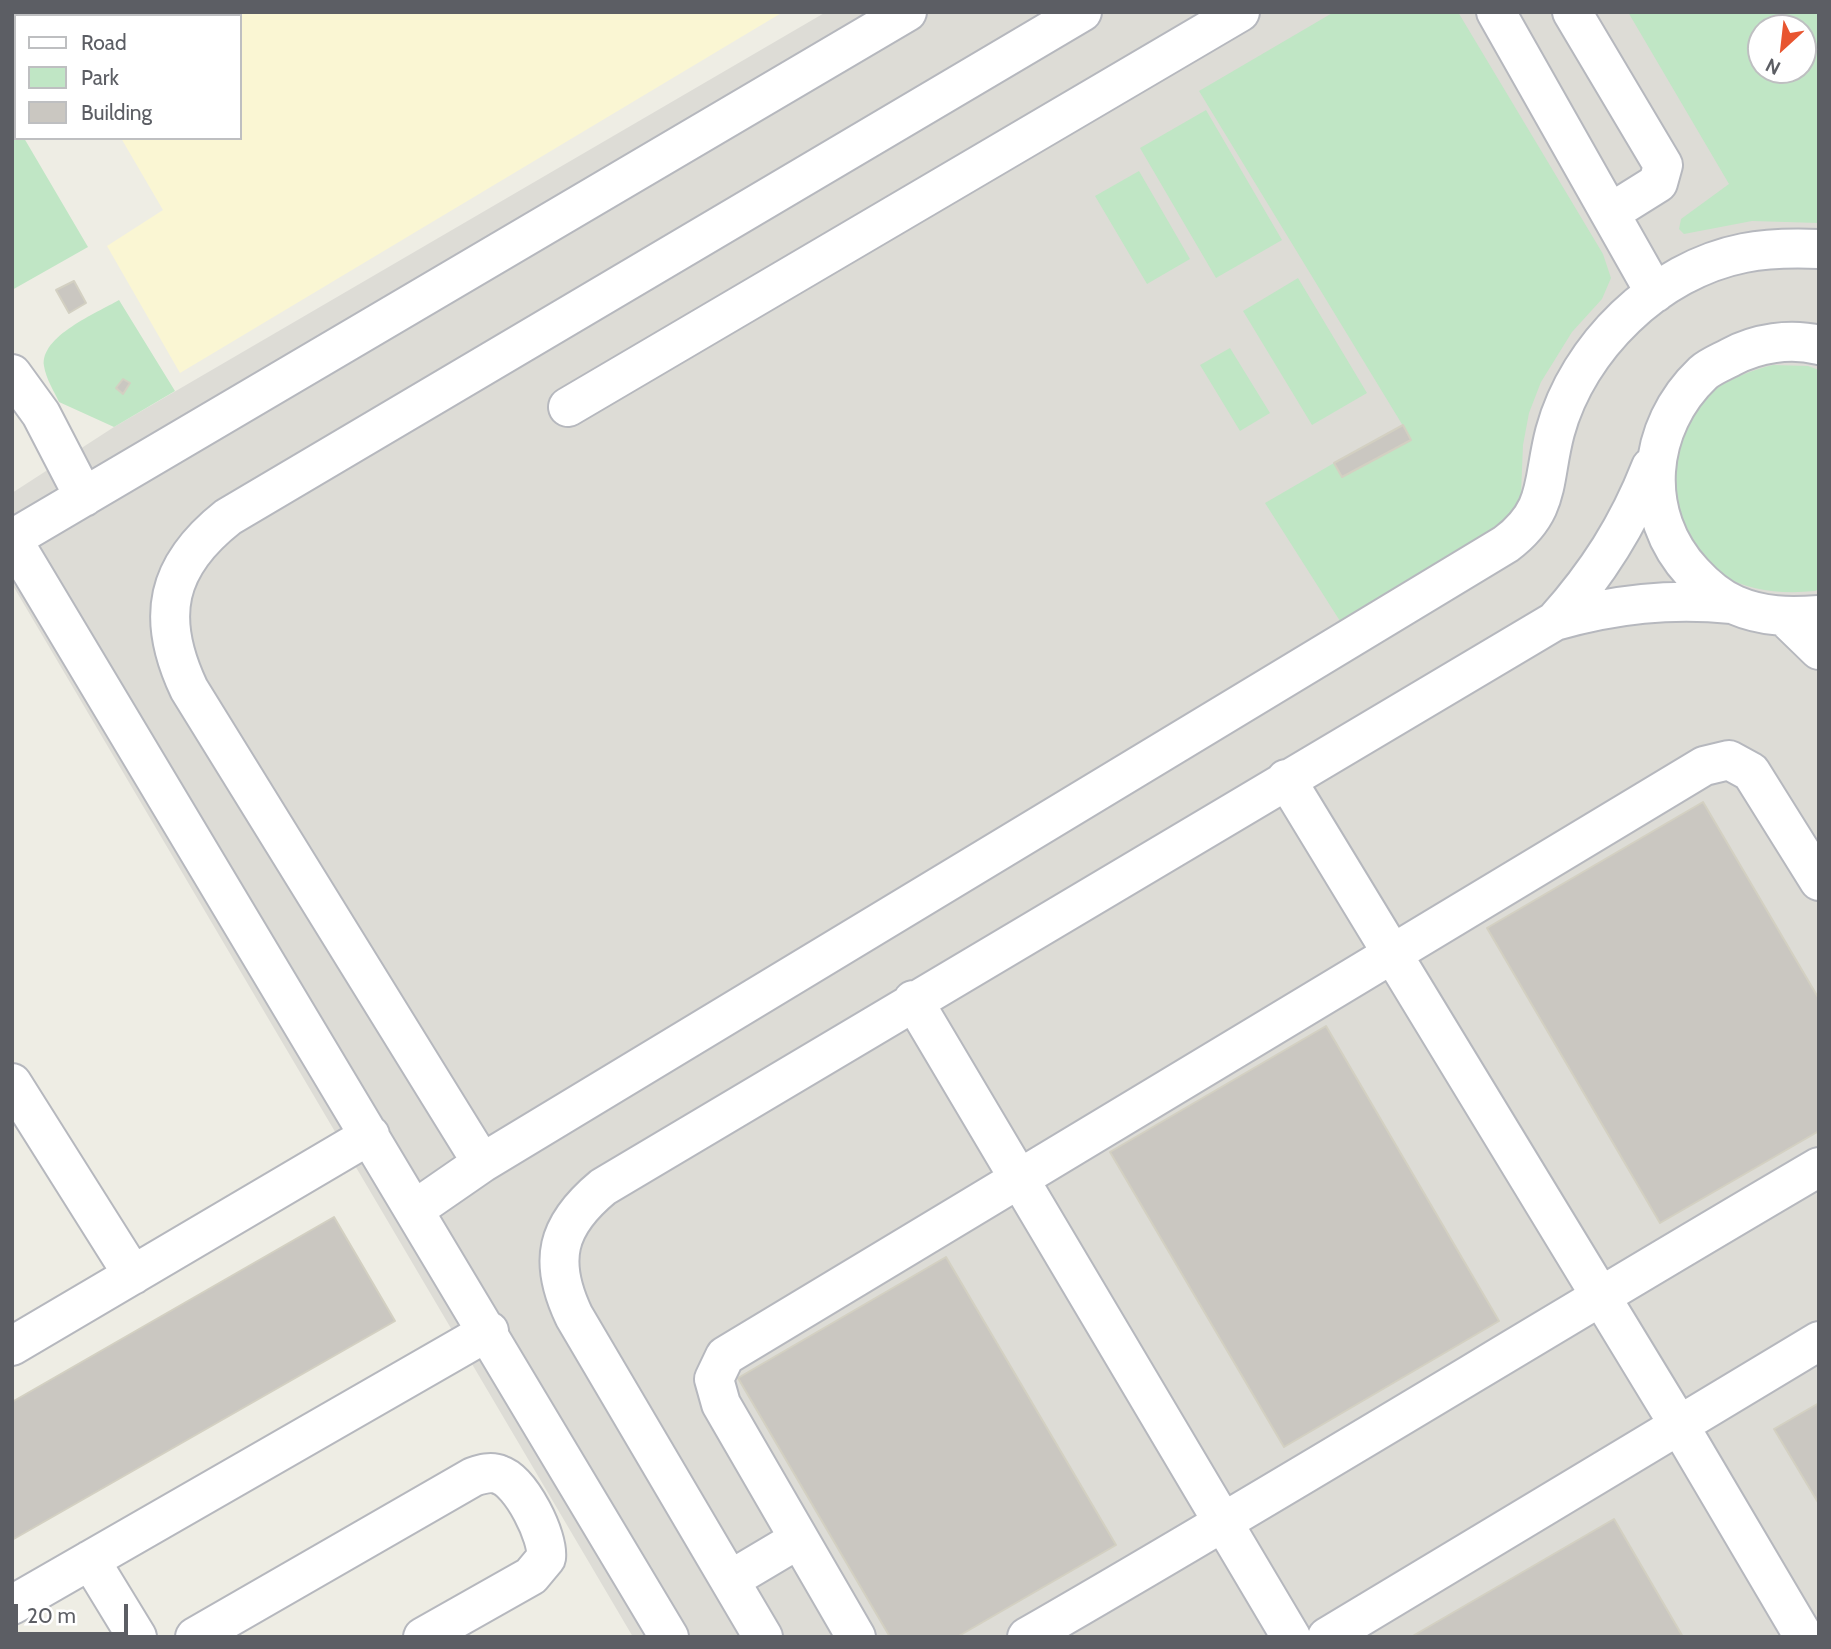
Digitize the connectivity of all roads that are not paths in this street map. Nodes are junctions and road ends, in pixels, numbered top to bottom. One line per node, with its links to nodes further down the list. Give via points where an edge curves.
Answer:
1 (907, 12): 13 (street)
2 (1082, 12): 26 (street, via 229,517 203,538 183,564 172,594 168,626 174,659)
3 (1240, 12): 11 (street)
4 (1496, 12): 6 (street)
5 (1572, 12): 6 (street, via 1663,165 1658,183)
6 (1610, 214): 8 (street)
7 (1819, 248): 8 (street, via 1742,253 1702,267)
8 (1655, 293): 26 (street, via 1596,349 1572,388 1555,431 1544,497 1523,532)
9 (1819, 345): 12 (street, via 1801,341 1750,347 1704,371 1672,411)
10 (12, 374): 13 (street, via 41,414)
11 (568, 407)
12 (1655, 459): 15 (street, via 1655,494 1663,528 1679,559 1703,584); 17 (street, via 1614,546 1587,586)
13 (84, 497): 14 (street)
14 (12, 539): 25 (street)
15 (1732, 604): 16 (street); 17 (street, via 1634,603)
16 (1802, 616): 18 (street)
17 (1555, 621): 19 (street)
18 (1819, 650)
19 (1286, 779): 21 (street); 22 (street)
20 (1819, 881): 21 (street, via 1751,772 1729,760 1716,761)
21 (1392, 954): 28 (street); 31 (street)
22 (914, 1000): 28 (street); 39 (street, via 603,1187 580,1206 564,1231 558,1260 561,1289)
23 (12, 1083): 24 (street)
24 (25, 1127): 30 (street)
25 (370, 1135): 29 (street); 30 (street)
26 (482, 1163): 29 (street)
27 (1819, 1167): 31 (street)
28 (1020, 1177): 36 (street); 37 (street, via 735,1348 718,1367 714,1379 721,1404)
29 (414, 1210): 32 (street)
30 (133, 1275): 34 (street)
31 (1600, 1295): 35 (street); 36 (street)
32 (489, 1331): 38 (street); 41 (street)
33 (1819, 1341): 35 (street)
34 (12, 1346)
35 (1679, 1424): 49 (street); 50 (street)
36 (1225, 1523): 47 (street); 48 (street)
37 (799, 1539): 39 (street); 46 (street)
38 (90, 1560): 40 (street); 42 (street)
39 (730, 1580): 45 (street)
40 (12, 1605)
41 (656, 1632)
42 (137, 1637)
43 (195, 1637): 44 (street, via 473,1477 499,1474 514,1485 544,1535 546,1558 531,1576)
44 (423, 1637)
45 (764, 1637)
46 (856, 1637)
47 (1027, 1637)
48 (1292, 1637)
49 (1326, 1637)
50 (1804, 1637)

